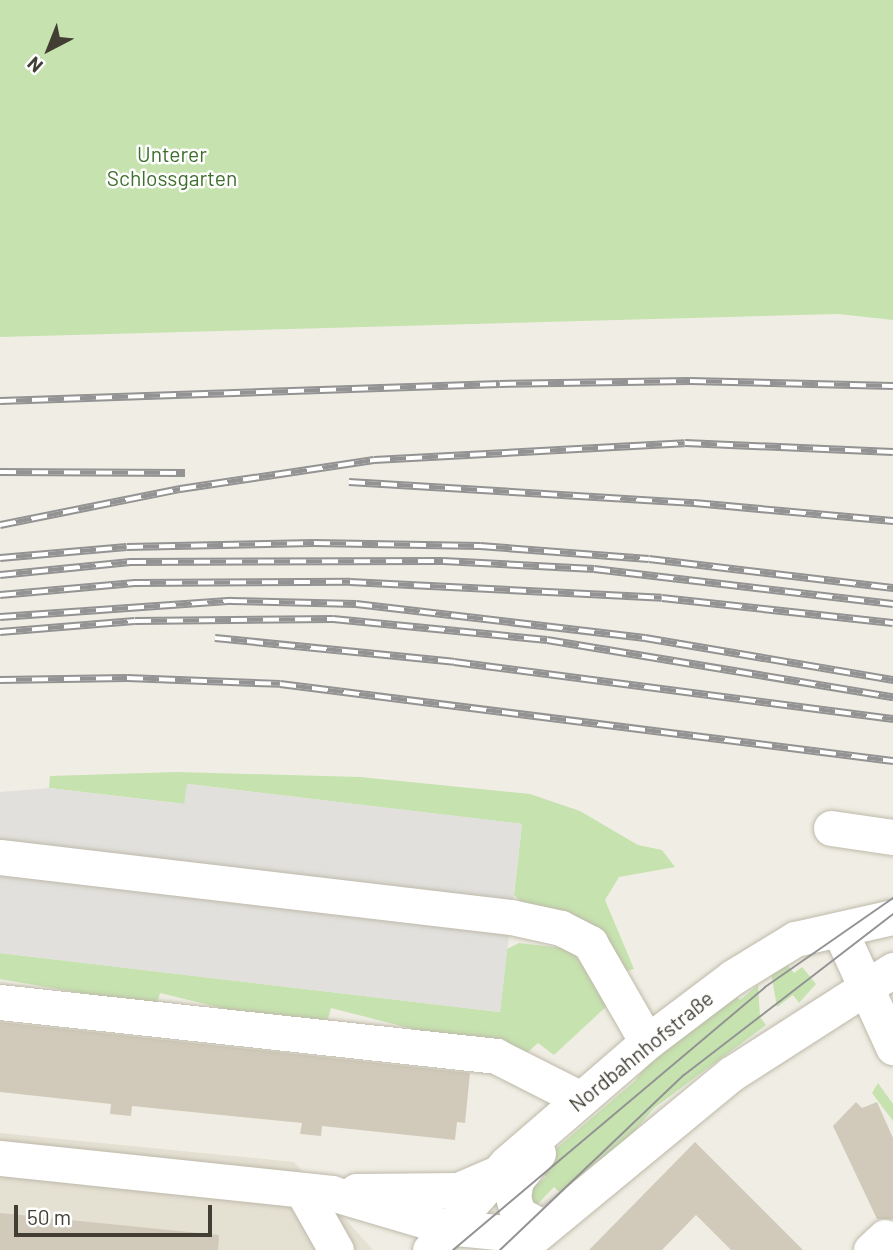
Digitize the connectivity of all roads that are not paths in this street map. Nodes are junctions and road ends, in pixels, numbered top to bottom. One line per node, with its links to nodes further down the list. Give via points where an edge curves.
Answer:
1 (831, 828): 2 (street)
2 (893, 838)
3 (0, 857): 8 (street, via 498,915 561,928 590,943)
4 (893, 917): 5 (street, Nordbahnhofstraße)
5 (840, 931): 6 (street); 8 (street, Nordbahnhofstraße, via 795,939 733,977)
6 (879, 978): 9 (street); 15 (street, via 731,1074)
7 (0, 1002): 10 (street, via 496,1056)
8 (647, 1042): 10 (street, Nordbahnhofstraße); 15 (street, via 627,1077 533,1157 516,1181 513,1197)
9 (893, 1047)
10 (581, 1099): 12 (street, Nordbahnhofstraße)
11 (0, 1158): 13 (street)
12 (499, 1171): 13 (street, via 458,1190); 14 (street, Nordbahnhofstraße)
13 (317, 1191): 14 (street); 16 (street)
14 (438, 1239): 15 (street, via 516,1234)
15 (530, 1239)
16 (336, 1250)

